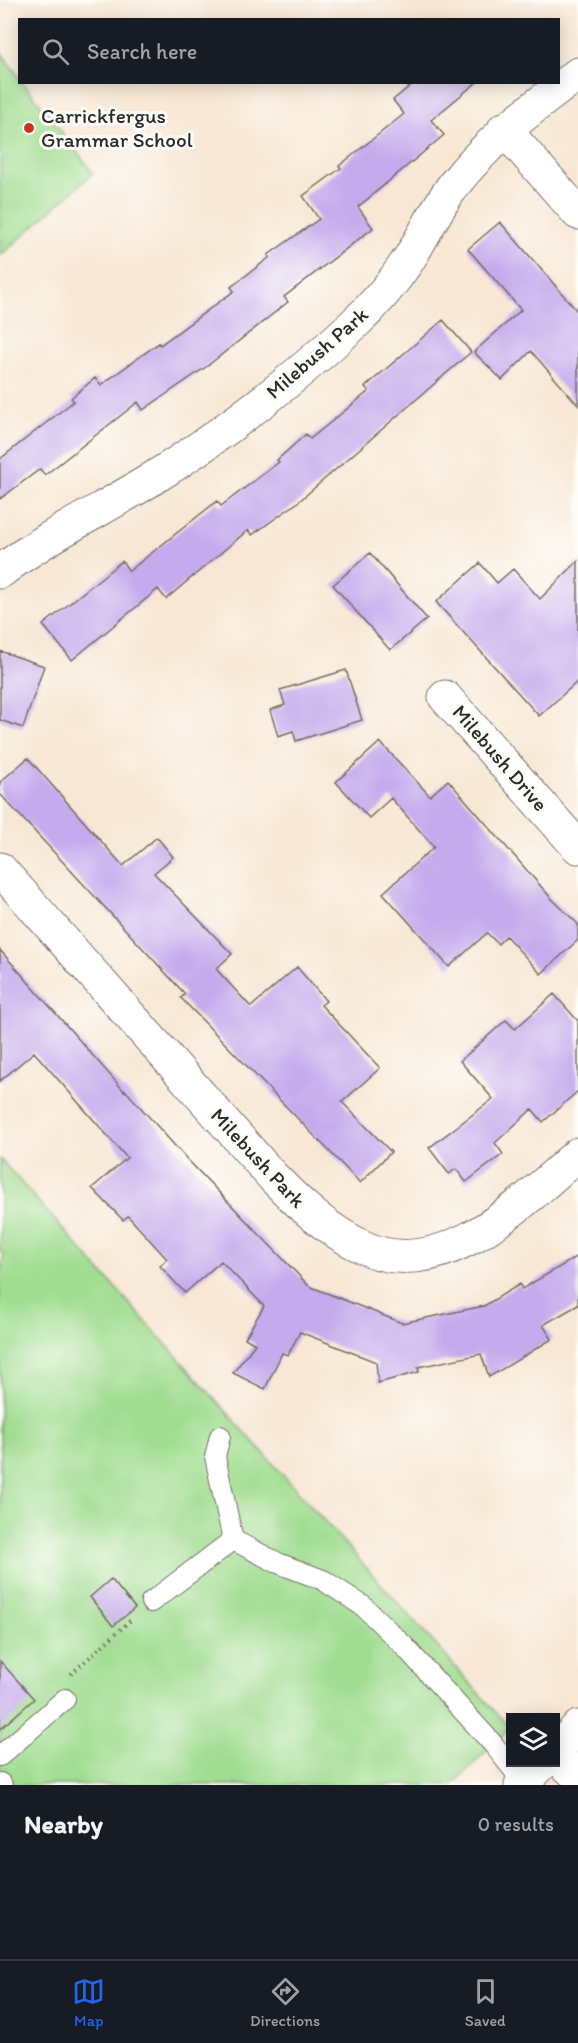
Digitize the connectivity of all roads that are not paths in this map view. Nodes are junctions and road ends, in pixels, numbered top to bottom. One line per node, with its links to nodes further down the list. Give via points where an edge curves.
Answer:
1 (578, 74): 2 (street, Milebush Park)
2 (504, 129): 3 (street); 4 (street, Milebush Park, via 437,207 408,260 377,302 353,325 186,457)
3 (578, 213)
4 (0, 572)
5 (445, 696): 6 (street, Milebush Drive)
6 (578, 847)
7 (0, 869): 8 (street, Milebush Park, via 273,1177 325,1225 365,1248 405,1257 441,1250 478,1234 510,1214)
8 (578, 1154)
9 (220, 1436): 10 (lane, via 215,1457)
10 (232, 1540): 11 (lane); 18 (lane, via 323,1580 363,1606 493,1744)
11 (151, 1602)
12 (65, 1699): 15 (lane)
13 (578, 1726): 14 (street)
14 (560, 1746)
15 (0, 1756)
16 (560, 1760): 17 (street)
17 (578, 1776)
18 (530, 1777)

